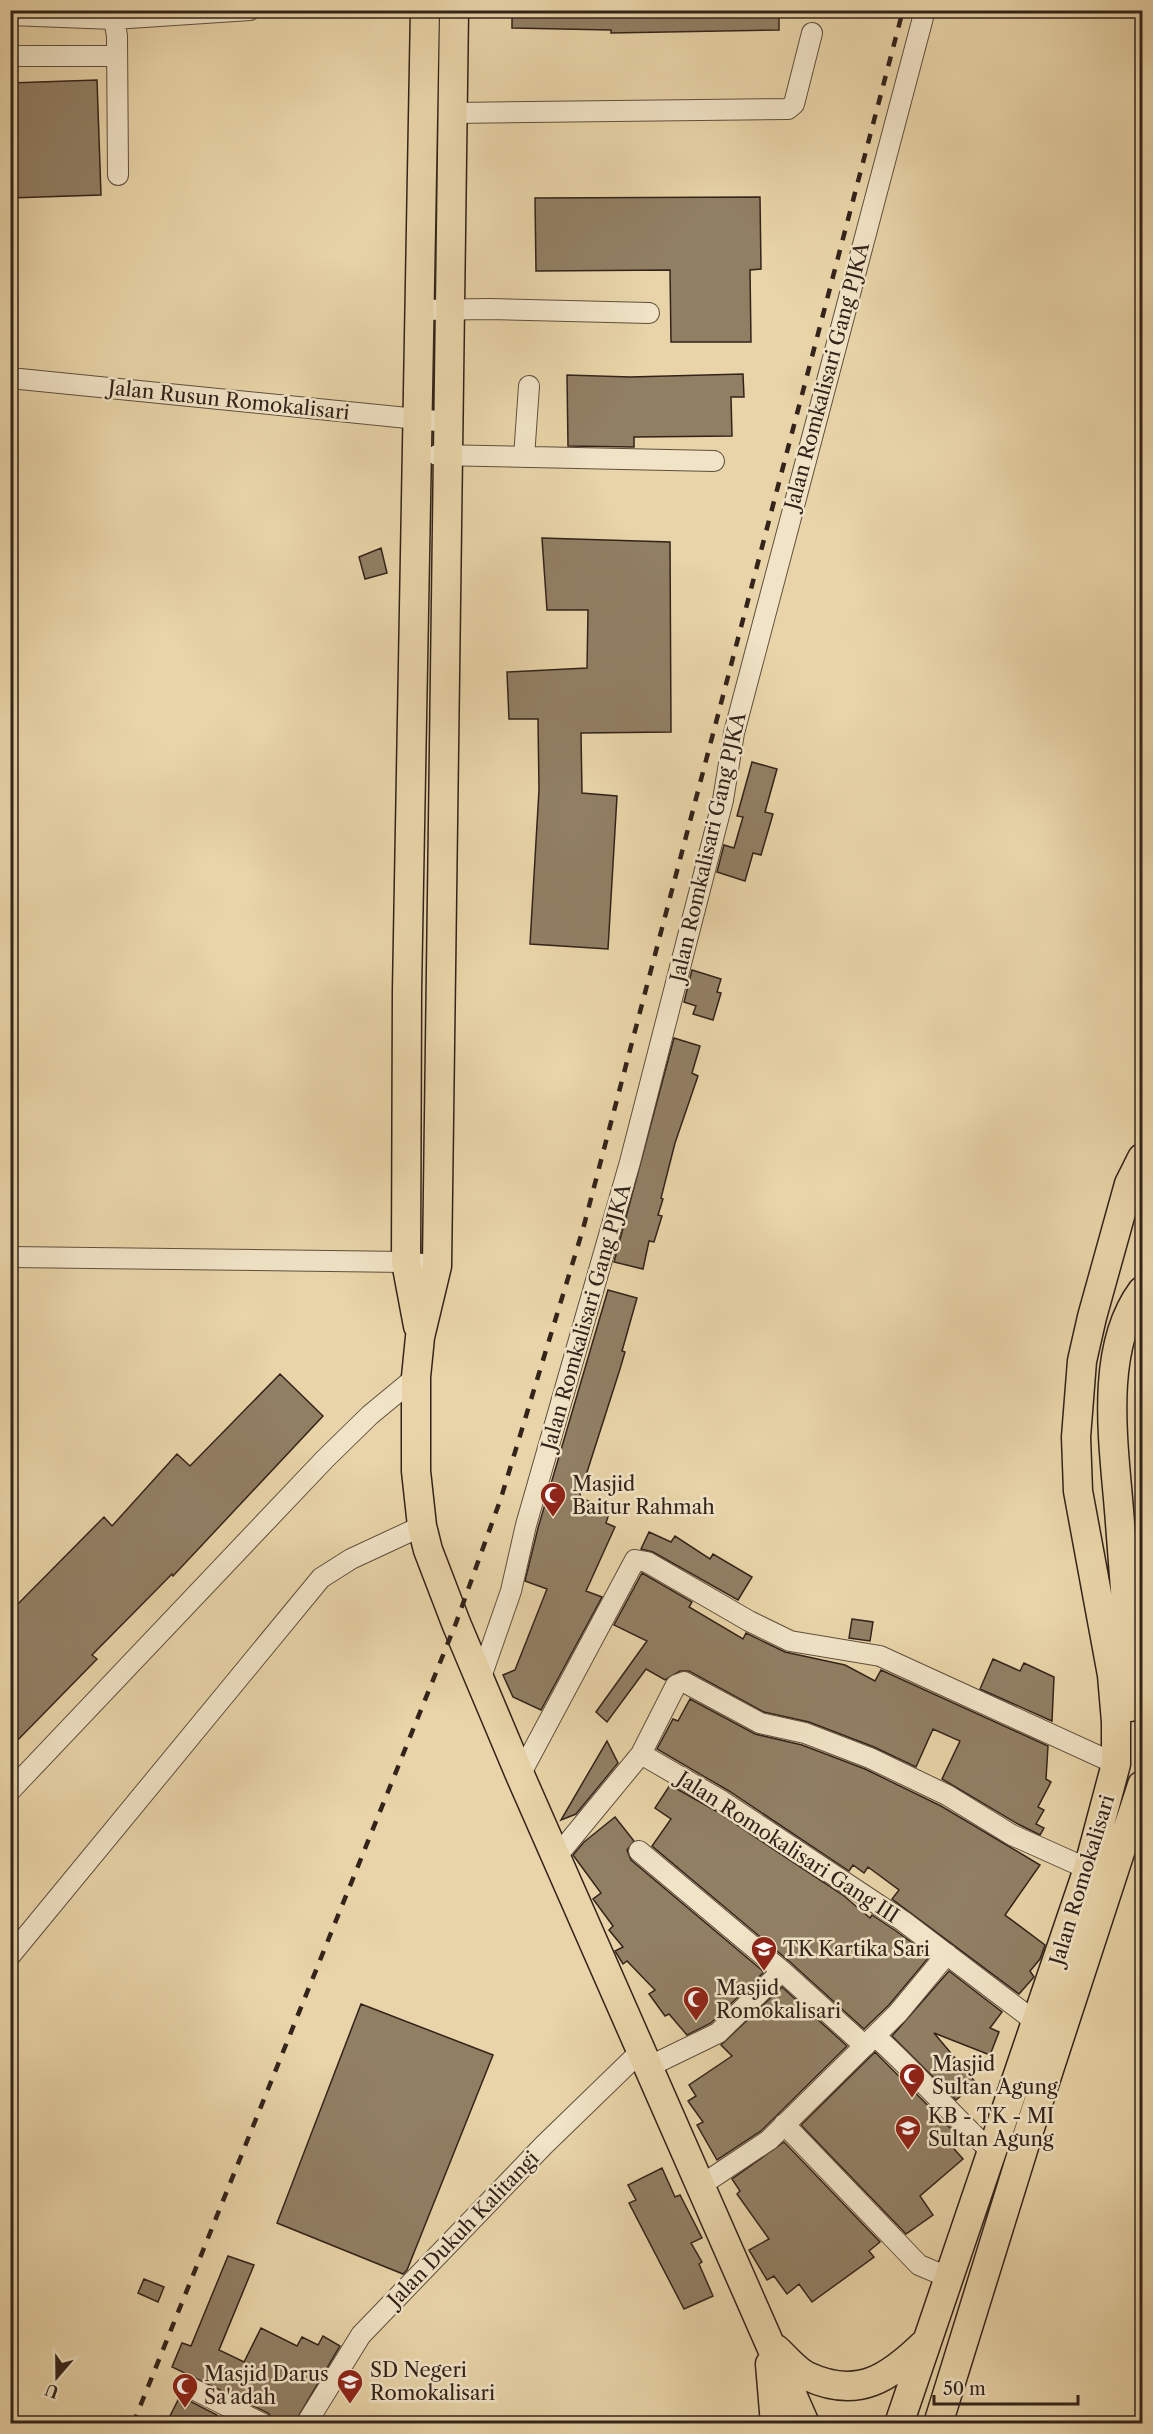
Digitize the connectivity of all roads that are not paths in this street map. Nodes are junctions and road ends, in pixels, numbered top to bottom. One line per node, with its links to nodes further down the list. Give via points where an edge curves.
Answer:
1 (250, 10): 6 (street)
2 (425, 10): 13 (highway)
3 (454, 10): 10 (highway)
4 (925, 10): 35 (street, Jalan Romkalisari Gang PJKA, via 737,722 723,800 630,1162 526,1525 511,1591)
5 (10, 15): 6 (street)
6 (114, 19): 9 (street)
7 (812, 33): 10 (street, via 794,104 788,109)
8 (13, 56): 9 (street)
9 (116, 56): 11 (street)
10 (453, 113): 12 (highway)
11 (118, 175)
12 (449, 309): 13 (street); 14 (street); 18 (highway)
13 (419, 310): 17 (highway)
14 (649, 313)
15 (10, 378): 17 (street, Jalan Rusun Romokalisari)
16 (529, 386): 21 (street)
17 (416, 418): 18 (street, Jalan Rusun Romokalisari); 19 (highway)
18 (447, 422): 20 (highway)
19 (416, 454): 20 (street); 27 (highway)
20 (447, 456): 21 (street); 28 (highway)
21 (524, 458): 22 (street)
22 (714, 461)
23 (1143, 1158): 25 (highway, Jalan Romokalisari, via 1129,1184)
24 (1143, 1199): 25 (highway)
25 (1118, 1229): 31 (highway, Jalan Romokalisari)
26 (10, 1257): 27 (street)
27 (406, 1262): 28 (street); 32 (highway)
28 (436, 1266): 32 (highway)
29 (1143, 1272): 31 (highway)
30 (1143, 1291): 37 (highway, via 1129,1309 1117,1351 1112,1408 1131,1679 1129,1724)
31 (1092, 1317): 37 (highway, Jalan Romokalisari, via 1082,1361 1076,1437 1078,1491 1112,1675)
32 (420, 1337): 33 (highway)
33 (416, 1377): 34 (highway, via 416,1471); 40 (street, via 326,1459)
34 (422, 1526): 35 (highway); 45 (street, via 351,1559 321,1578)
35 (480, 1680): 38 (highway)
36 (641, 1754): 42 (street); 43 (street, via 676,1685 684,1682 760,1723 805,1733 870,1758 947,1795 1012,1835); 44 (street, Jalan Romokalisari Gang III, via 791,1846)
37 (1116, 1764): 38 (street, via 880,1656 790,1641 647,1562 635,1560); 43 (highway, Jalan Romokalisari)
38 (520, 1775): 42 (highway)
39 (1143, 1785): 62 (highway, Jalan Romokalisari, via 1024,2145)
40 (10, 1791)
41 (639, 1851): 46 (street)
42 (557, 1857): 49 (highway)
43 (1088, 1869): 47 (highway, Jalan Romokalisari)
44 (947, 1954): 47 (street, Jalan Romokalisari Gang III); 48 (street)
45 (10, 1956)
46 (782, 1971): 48 (street); 49 (street, Jalan Dukuh Kalitangi, via 718,2033)
47 (1037, 2023): 51 (highway, Jalan Romokalisari)
48 (870, 2041): 50 (street); 51 (street, via 907,2064)
49 (645, 2059): 52 (highway); 58 (street, Jalan Dukuh Kalitangi, via 544,2145 361,2335)
50 (784, 2124): 52 (street, via 769,2140); 53 (street, via 919,2265)
51 (992, 2152): 53 (highway, Jalan Romokalisari)
52 (700, 2186): 55 (highway)
53 (950, 2278): 54 (highway, Jalan Romokalisari)
54 (928, 2340): 55 (highway, via 897,2370 866,2385 837,2385 805,2375); 61 (highway, Jalan Romokalisari)
55 (767, 2341): 59 (highway); 60 (highway)
56 (184, 2385): 57 (street)
57 (263, 2424)
58 (306, 2424)
59 (775, 2424)
60 (805, 2424)
61 (899, 2424)
62 (938, 2424)

